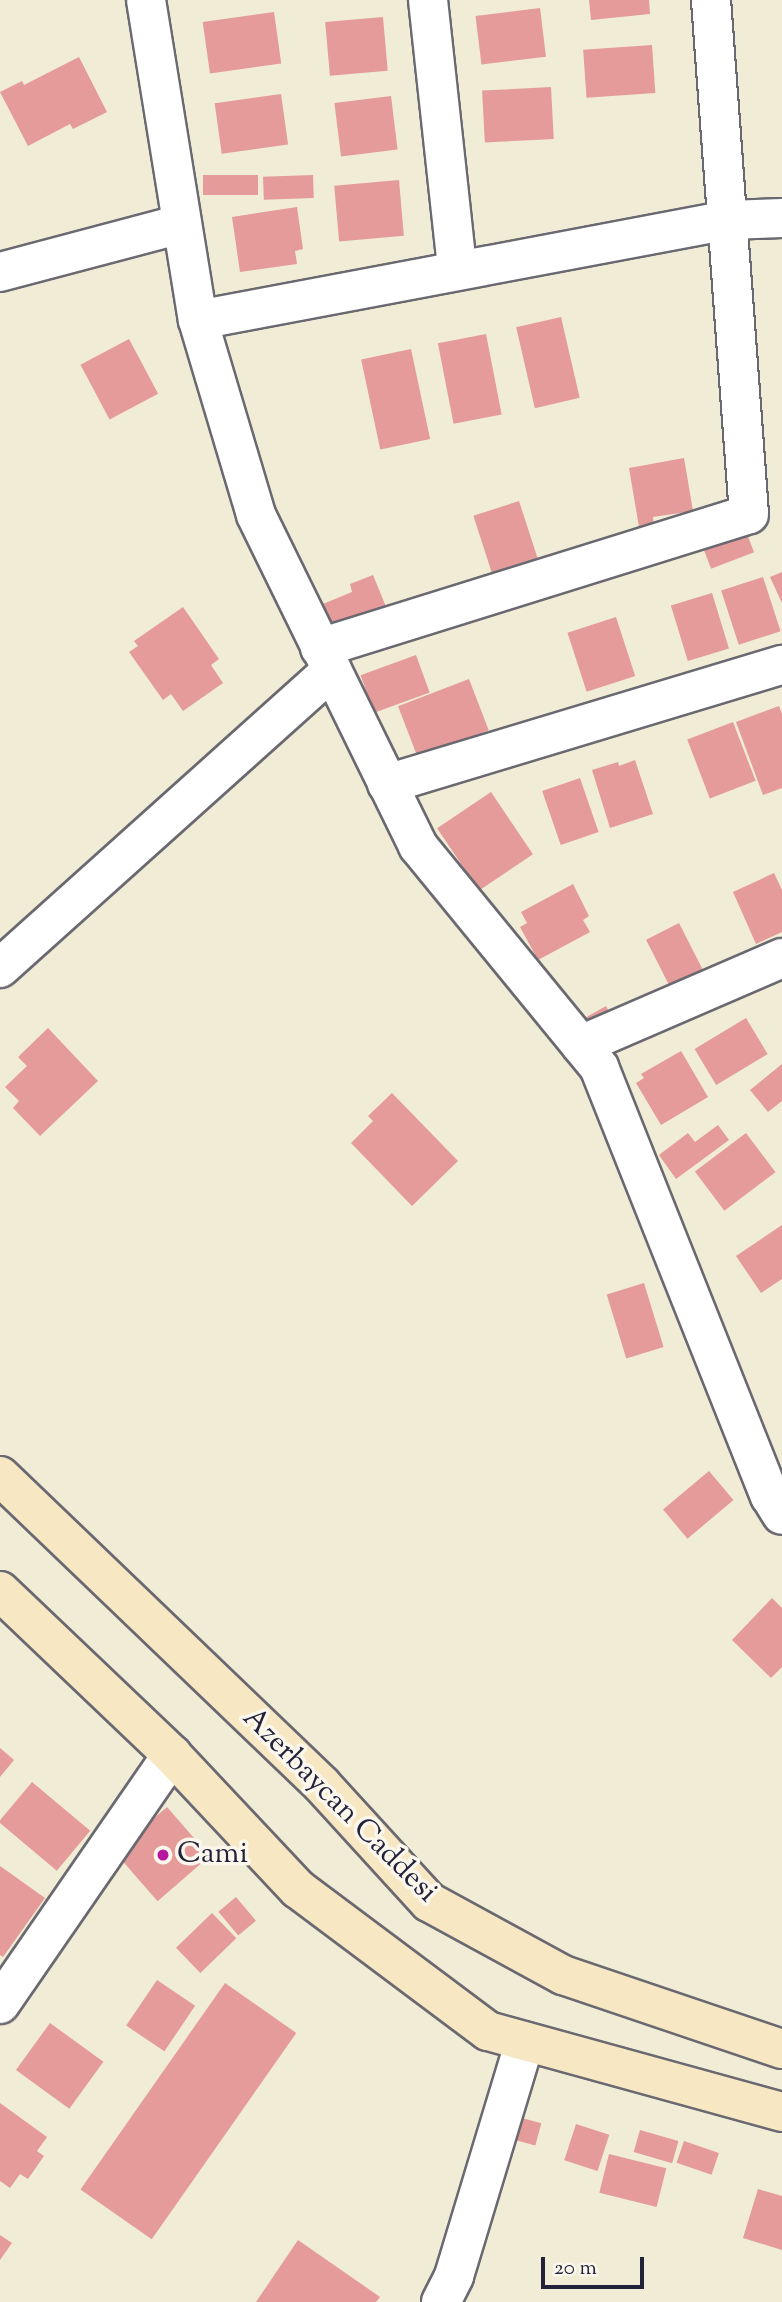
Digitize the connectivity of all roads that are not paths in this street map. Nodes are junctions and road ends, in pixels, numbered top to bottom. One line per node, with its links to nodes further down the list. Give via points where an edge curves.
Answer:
1 (146, 0): 6 (street)
2 (428, 0): 7 (street)
3 (711, 0): 5 (street)
4 (782, 218): 5 (street)
5 (729, 220): 7 (street); 10 (street, via 749,514)
6 (182, 224): 8 (street); 9 (street)
7 (457, 270): 9 (street)
8 (0, 272)
9 (198, 320): 10 (street, via 256,515)
10 (326, 659): 12 (street); 14 (street)
11 (782, 665): 12 (street)
12 (387, 784): 15 (street, via 418,846)
13 (782, 958): 15 (street)
14 (0, 968)
15 (581, 1045): 17 (street, via 599,1067 770,1496)
16 (0, 1476): 22 (main road, Azerbaycan Caddesi, via 322,1785 429,1902 563,1975)
17 (782, 1515)
18 (0, 1591): 19 (main road)
19 (172, 1755): 20 (street); 21 (main road, via 298,1889 488,2031)
20 (0, 2004)
21 (525, 2041): 23 (main road); 24 (street, via 454,2276)
22 (782, 2049)
23 (782, 2112)
24 (441, 2302)

